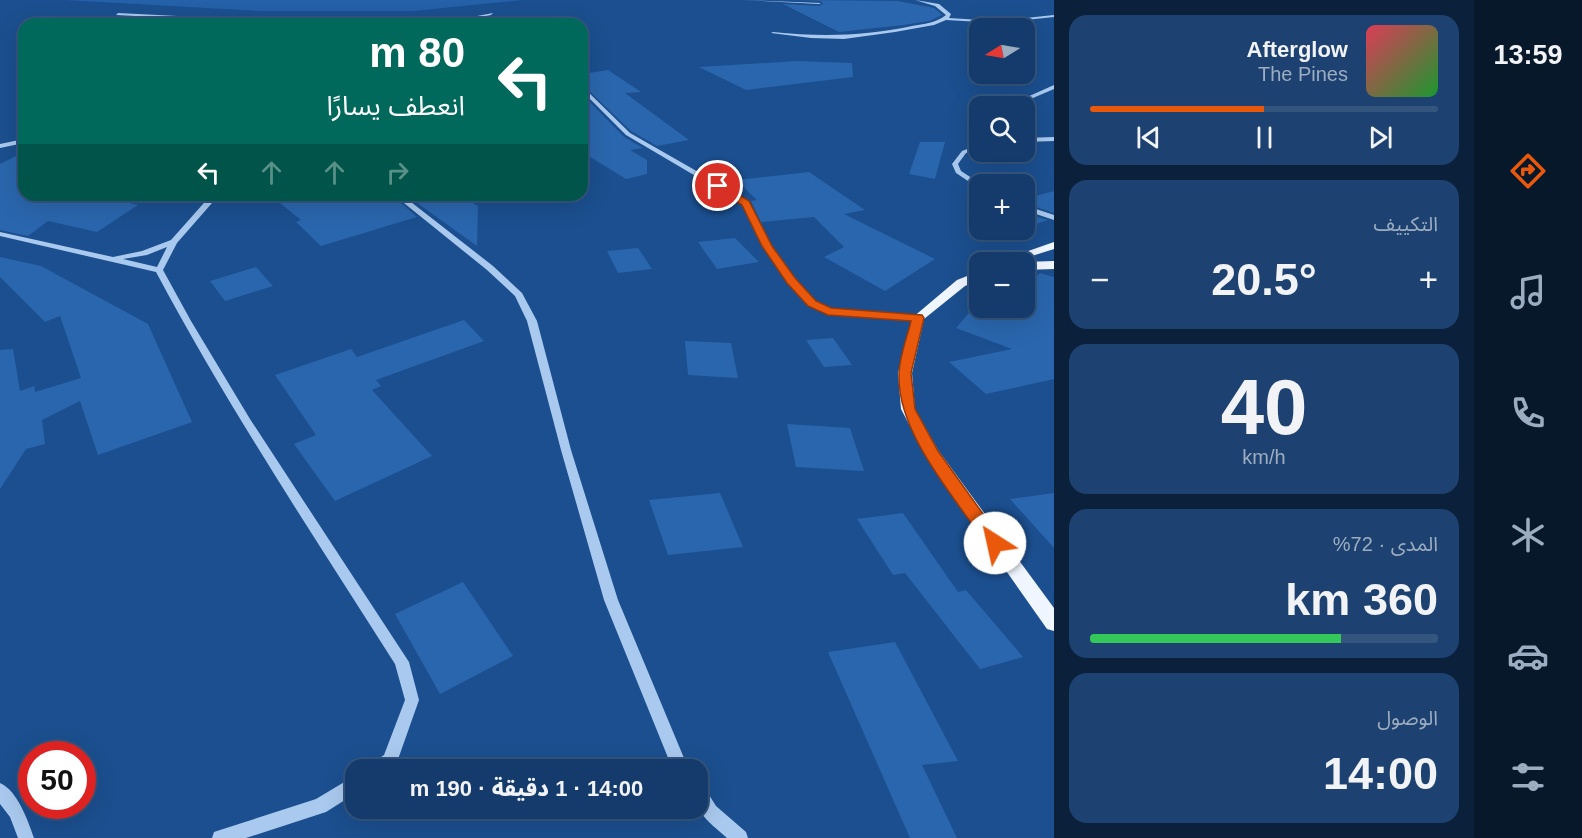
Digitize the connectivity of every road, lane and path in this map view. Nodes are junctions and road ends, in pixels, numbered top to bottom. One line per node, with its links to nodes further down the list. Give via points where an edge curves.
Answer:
1 (745, 0): 3 (street)
2 (917, 0): 9 (street, via 948,12)
3 (819, 3)
4 (118, 14): 7 (street)
5 (491, 14): 8 (street)
6 (1054, 16): 9 (street, via 998,22)
7 (196, 18)
8 (469, 18)
9 (946, 19): 10 (street, via 861,38 808,38)
10 (773, 33)
11 (1054, 87): 13 (street)
12 (588, 94): 33 (street, via 628,134 746,203 765,243 812,303 828,311)
13 (1033, 96)
14 (1054, 139): 15 (street)
15 (1035, 140)
16 (18, 142): 17 (street)
17 (0, 146)
18 (969, 150): 19 (street, via 955,164 958,172)
19 (969, 180)
20 (210, 201): 25 (street)
21 (406, 201): 36 (street, via 519,295 532,321 611,600)
22 (1035, 211): 23 (street)
23 (1054, 218)
24 (0, 234): 28 (street)
25 (174, 242): 28 (street, via 144,253); 31 (street)
26 (1054, 244): 27 (main road)
27 (1031, 252)
28 (104, 259): 31 (street)
29 (1035, 266): 30 (main road)
30 (1054, 266)
31 (159, 270): 35 (street, via 240,412 402,662 412,700)
32 (969, 279): 33 (main road)
33 (918, 318): 34 (main road, via 905,373 908,409 932,453)
34 (1054, 622)
35 (390, 759)
36 (676, 759)
37 (345, 790): 41 (street, via 320,806)
38 (0, 791): 40 (street, via 16,812)
39 (708, 809): 42 (street)
40 (26, 838)
41 (220, 838)
42 (740, 838)

